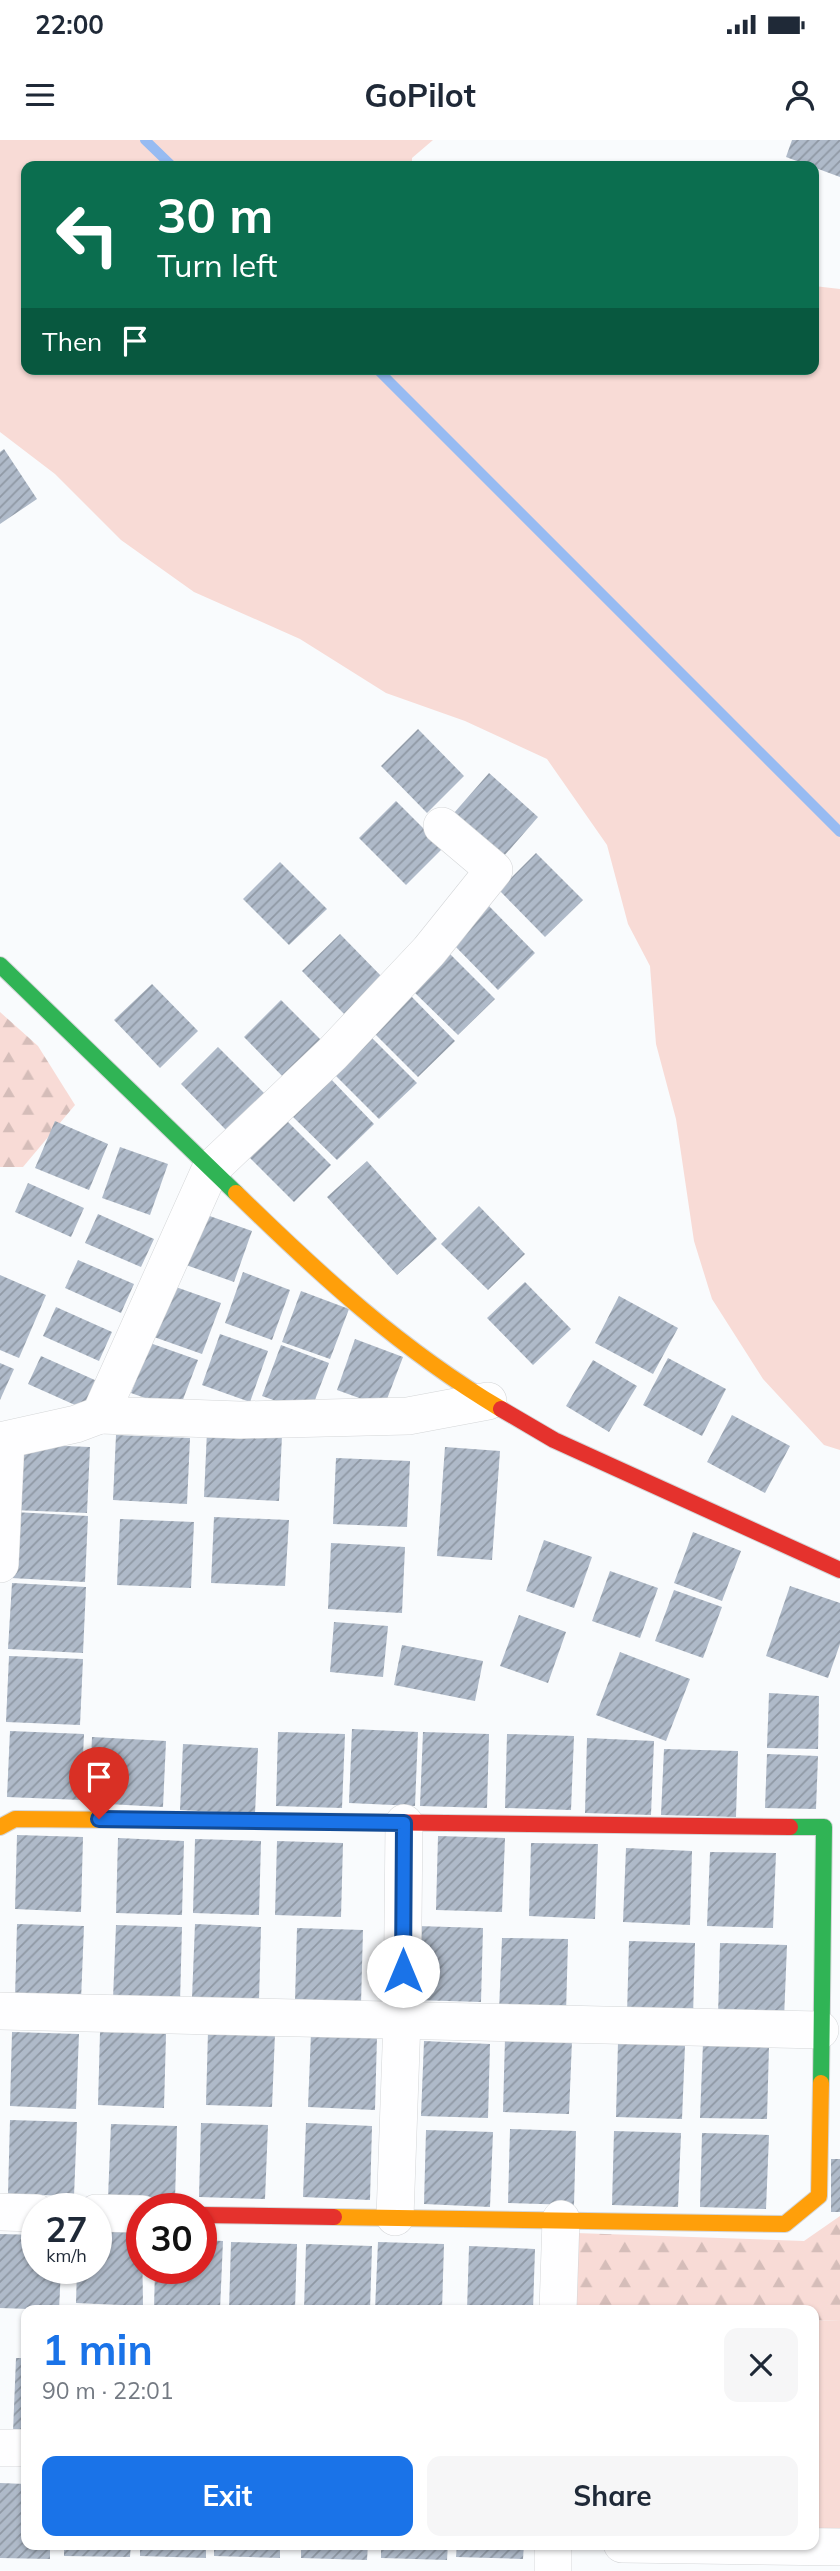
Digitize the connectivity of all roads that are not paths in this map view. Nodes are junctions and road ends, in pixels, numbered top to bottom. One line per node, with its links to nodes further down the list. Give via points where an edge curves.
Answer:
1 (442, 826): 3 (street, via 494,870 429,951 332,1054)
2 (0, 965): 3 (street)
3 (210, 1170): 4 (street, via 321,1276 410,1349); 5 (street)
4 (488, 1401): 5 (street, via 408,1416 240,1420); 8 (street, via 554,1440)
5 (100, 1415): 6 (street)
6 (3, 1441): 7 (street)
7 (0, 1563)
8 (840, 1570)
9 (404, 1823): 10 (street, via 15,1819); 12 (street); 13 (street, via 824,1827)
10 (0, 1827)
11 (0, 2011): 12 (street)
12 (402, 2020): 13 (street); 18 (street)
13 (820, 2030): 14 (street)
14 (829, 2119): 19 (street, via 818,2196 785,2224)
15 (0, 2212): 16 (street)
16 (21, 2213)
17 (217, 2215): 18 (street)
18 (395, 2217): 19 (street)
19 (561, 2219): 20 (street)
20 (558, 2305)
21 (0, 2448): 22 (street)
22 (21, 2448)
23 (819, 2547): 24 (street)
24 (840, 2547)
25 (553, 2550): 26 (street)
26 (552, 2571)

